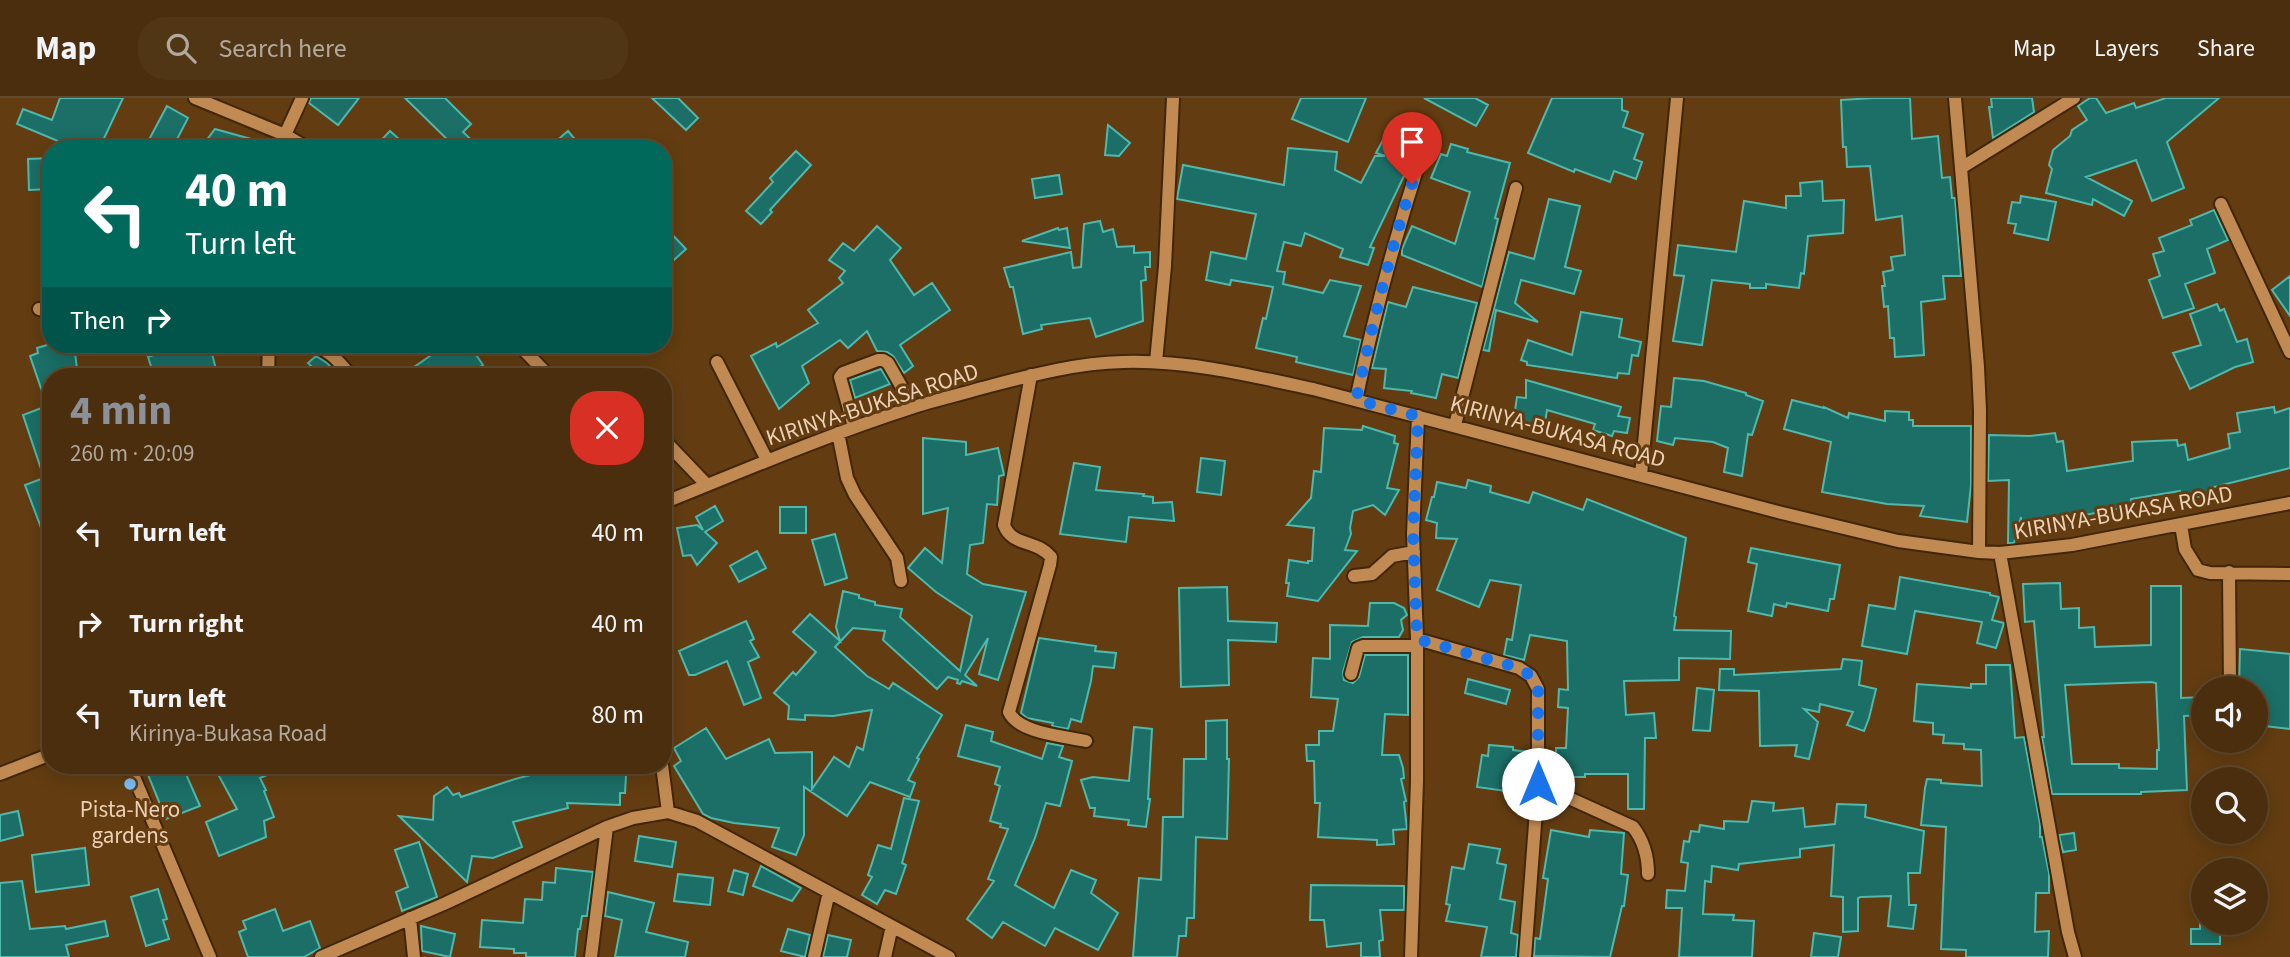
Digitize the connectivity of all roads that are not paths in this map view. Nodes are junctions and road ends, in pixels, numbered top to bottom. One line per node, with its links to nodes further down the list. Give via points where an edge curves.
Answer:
1 (195, 98): 7 (street)
2 (302, 98): 7 (street)
3 (1173, 98): 17 (street)
4 (1677, 98): 29 (street)
5 (1955, 98): 10 (street)
6 (2074, 98): 10 (street)
7 (285, 135): 8 (street)
8 (294, 140)
9 (1419, 163): 21 (street, via 1392,247)
10 (1961, 168): 35 (street, via 1980,411)
11 (1516, 188): 24 (street)
12 (2221, 204): 13 (street)
13 (2290, 352)
14 (329, 354): 18 (street)
15 (528, 354): 19 (street)
16 (717, 362): 28 (street)
17 (1156, 362): 20 (street, KIRINYA-BUKASA ROAD, via 1081,366); 21 (street, KIRINYA-BUKASA ROAD, via 1258,377)
18 (343, 368)
19 (541, 368)
20 (1031, 375): 22 (street, KIRINYA-BUKASA ROAD); 44 (street, via 1004,525 1014,539 1040,547 1051,557 1009,712 1022,727)
21 (1356, 400): 23 (street, KIRINYA-BUKASA ROAD)
22 (913, 407): 25 (street, KIRINYA-BUKASA ROAD); 25 (street, via 888,363 878,360 840,377)
23 (1418, 416): 24 (street, KIRINYA-BUKASA ROAD); 34 (street)
24 (1455, 425): 29 (street, KIRINYA-BUKASA ROAD)
25 (854, 428): 26 (street, KIRINYA-BUKASA ROAD)
26 (838, 433): 28 (street, KIRINYA-BUKASA ROAD); 40 (street, via 847,478 897,558)
27 (672, 448): 30 (street)
28 (767, 460): 30 (street, KIRINYA-BUKASA ROAD)
29 (1641, 475): 35 (street, KIRINYA-BUKASA ROAD, via 1898,541)
30 (707, 485): 31 (street, KIRINYA-BUKASA ROAD)
31 (672, 500)
32 (2290, 503): 33 (street, KIRINYA-BUKASA ROAD)
33 (2181, 526): 36 (street, KIRINYA-BUKASA ROAD); 37 (street, via 2185,549 2198,570)
34 (1413, 552): 39 (street, via 1392,556 1372,575); 41 (street)
35 (1979, 552): 36 (street, KIRINYA-BUKASA ROAD)
36 (2000, 553): 65 (street)
37 (2229, 572): 38 (street); 43 (street)
38 (2290, 574)
39 (1354, 576)
40 (901, 581)
41 (1417, 642): 42 (street, via 1358,648); 49 (street, via 1519,668 1531,676 1538,690); 63 (street)
42 (1351, 674)
43 (2230, 676)
44 (1086, 741)
45 (42, 758): 46 (street)
46 (0, 774)
47 (134, 774): 56 (street)
48 (663, 774): 50 (street)
49 (1538, 784): 52 (street, via 1633,827 1648,858); 64 (street)
50 (668, 812): 51 (street); 53 (street, via 697,821)
51 (607, 827): 54 (street); 59 (street)
52 (1648, 874)
53 (829, 892): 55 (street); 60 (street)
54 (410, 918): 57 (street); 58 (street)
55 (892, 926): 61 (street); 62 (street)
56 (210, 957)
57 (321, 957)
58 (414, 957)
59 (591, 957)
60 (814, 957)
61 (884, 957)
62 (949, 957)
63 (1411, 957)
64 (1525, 957)
65 (2075, 957)

